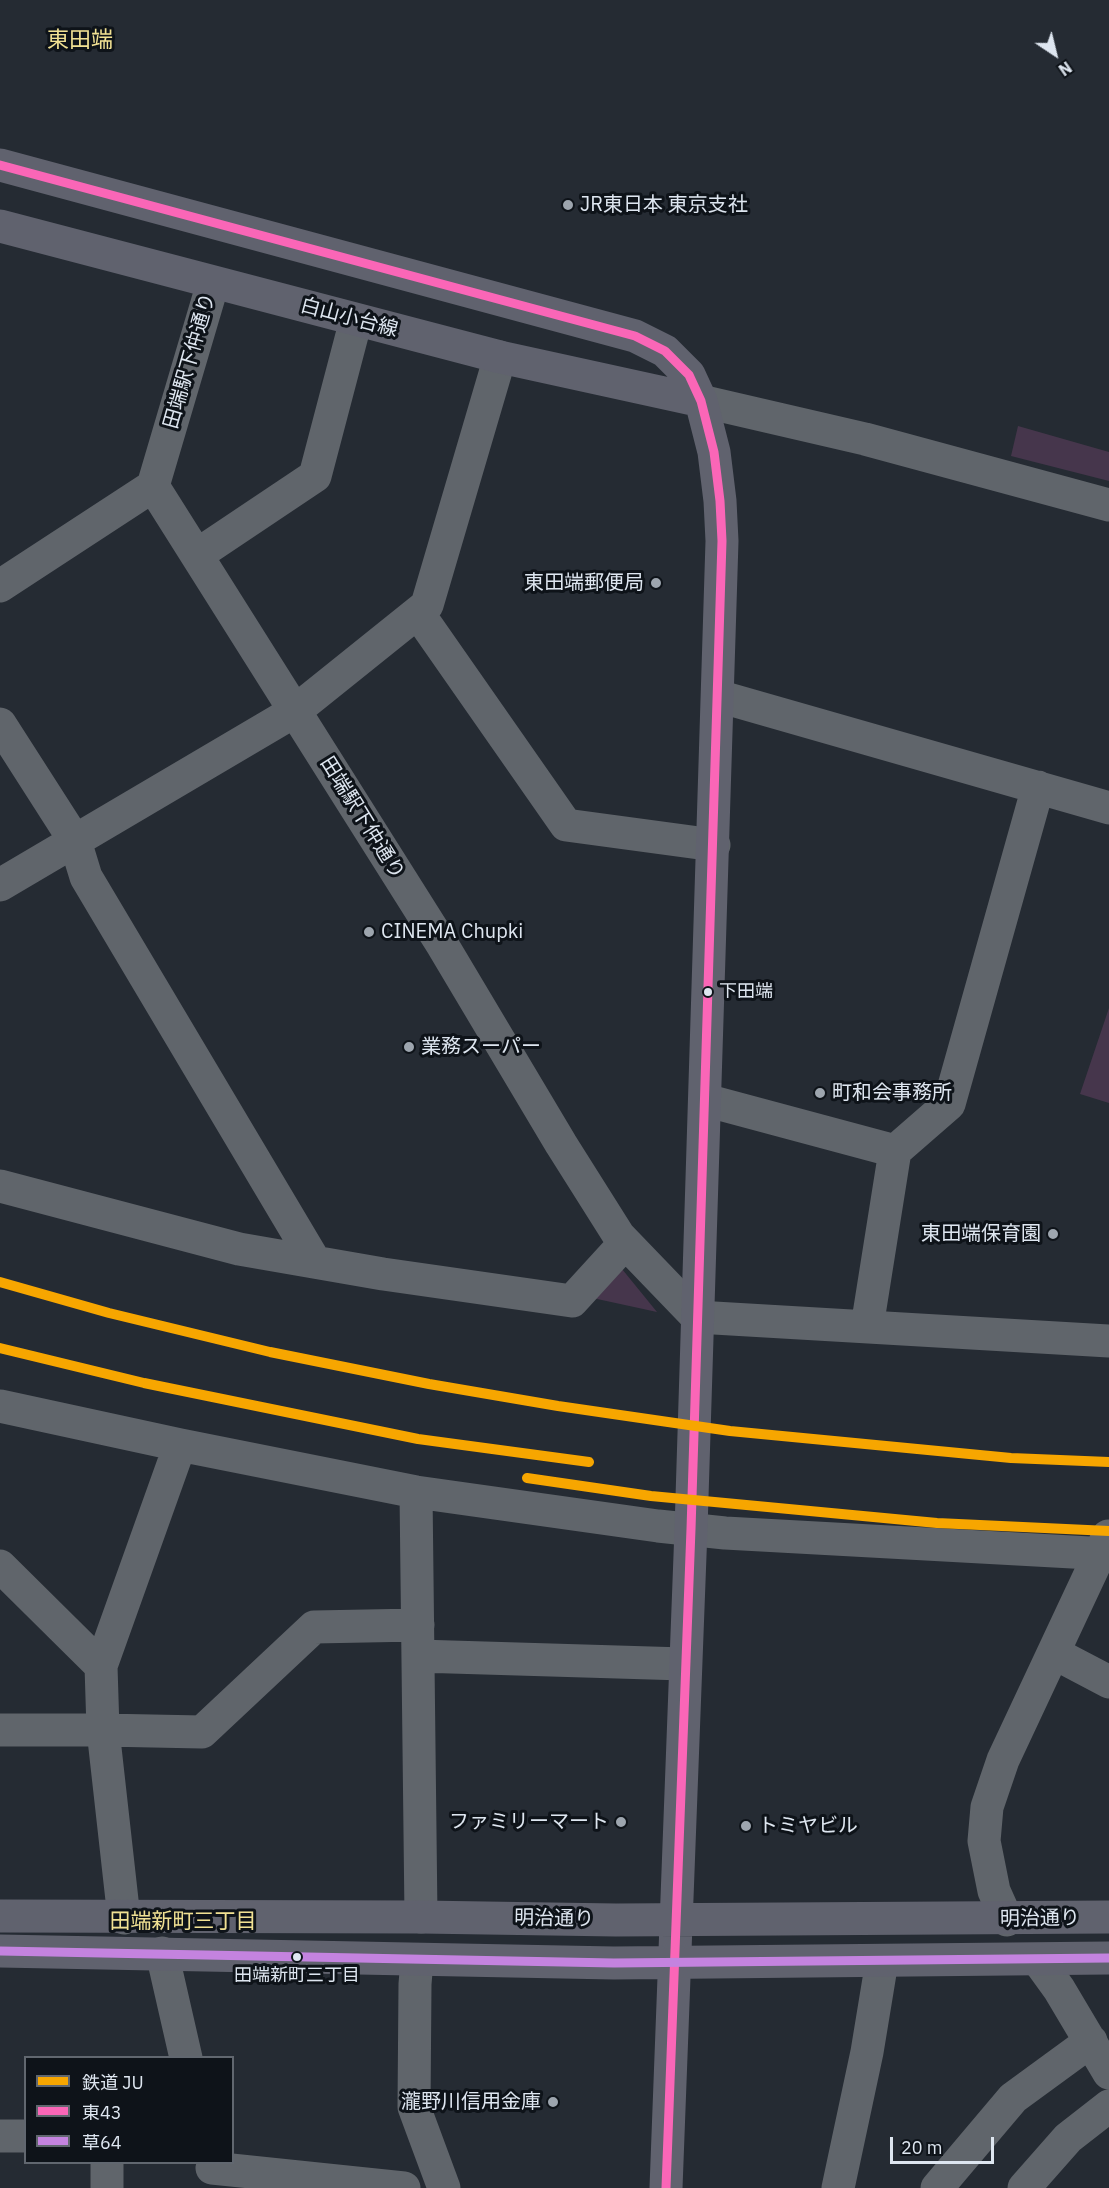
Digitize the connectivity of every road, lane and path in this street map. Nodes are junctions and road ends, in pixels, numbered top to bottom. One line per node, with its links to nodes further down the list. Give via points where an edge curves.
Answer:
1 (0, 165): 6 (main road, via 635,336 665,351 689,375)
2 (0, 226): 3 (main road, 白山小台線)
3 (213, 283): 4 (main road, 白山小台線); 7 (street, 田端駅下仲通り)
4 (356, 320): 5 (main road, 白山小台線); 9 (street, via 315,476)
5 (500, 357): 6 (main road, 白山小台線); 11 (street, via 427,605)
6 (701, 401): 8 (street, via 865,440); 12 (main road, via 714,452 720,501)
7 (153, 486): 9 (street, 田端駅下仲通り); 10 (street)
8 (1109, 506)
9 (197, 555): 13 (street, 田端駅下仲通り)
10 (0, 586)
11 (418, 612): 13 (street); 18 (street, via 566,825)
12 (718, 696): 15 (street); 18 (main road)
13 (295, 711): 17 (street); 23 (street, 田端駅下仲通り)
14 (0, 724): 17 (street)
15 (1038, 787): 16 (street); 21 (street, via 949,1104)
16 (1109, 808)
17 (75, 841): 19 (street); 24 (street, via 86,876)
18 (714, 846): 20 (main road)
19 (0, 885)
20 (705, 1100): 21 (street); 25 (main road)
21 (895, 1151): 26 (street)
22 (0, 1186): 24 (street, via 239,1249)
23 (625, 1243): 24 (street, via 572,1302); 25 (street, 田端駅下仲通り)
24 (315, 1262)
25 (698, 1317): 26 (street); 31 (main road)
26 (867, 1327): 27 (street)
27 (1109, 1341)
28 (0, 1406): 29 (street)
29 (180, 1445): 30 (street); 37 (street)
30 (416, 1492): 31 (street); 34 (street)
31 (691, 1529): 32 (street); 36 (main road)
32 (1106, 1548): 35 (street)
33 (0, 1566): 37 (street)
34 (418, 1640): 36 (street); 40 (street, via 314,1627 202,1732); 42 (street)
35 (1054, 1653): 38 (street); 46 (street, via 1003,1760 987,1807 984,1841 994,1891)
36 (684, 1664): 45 (main road)
37 (101, 1666): 40 (street)
38 (1109, 1682)
39 (0, 1730): 40 (street)
40 (103, 1730): 44 (street)
41 (0, 1916): 44 (main road, 明治通り)
42 (421, 1917): 44 (main road, 明治通り); 45 (main road, 明治通り)
43 (1109, 1917): 46 (main road, 明治通り)
44 (124, 1918)
45 (677, 1920): 46 (main road, 明治通り); 53 (main road)
46 (1007, 1920)
47 (0, 1951): 48 (main road, 明治通り)
48 (162, 1953): 50 (main road, 明治通り); 55 (street)
49 (1109, 1958): 51 (main road, 明治通り)
50 (417, 1960): 53 (main road, 明治通り); 64 (street, via 414,2107)
51 (1038, 1960): 52 (main road, 明治通り); 54 (street)
52 (882, 1961): 53 (main road, 明治通り); 66 (street)
53 (675, 1962): 65 (main road)
54 (1091, 2042): 56 (street); 67 (street, via 1012,2098)
55 (186, 2056)
56 (1109, 2073)
57 (1109, 2106): 68 (street, via 1068,2138)
58 (0, 2136): 59 (street)
59 (24, 2136)
60 (107, 2164): 62 (street)
61 (213, 2173): 63 (street)
62 (107, 2188)
63 (404, 2188)
64 (444, 2188)
65 (666, 2188)
66 (838, 2188)
67 (937, 2188)
68 (1024, 2188)

